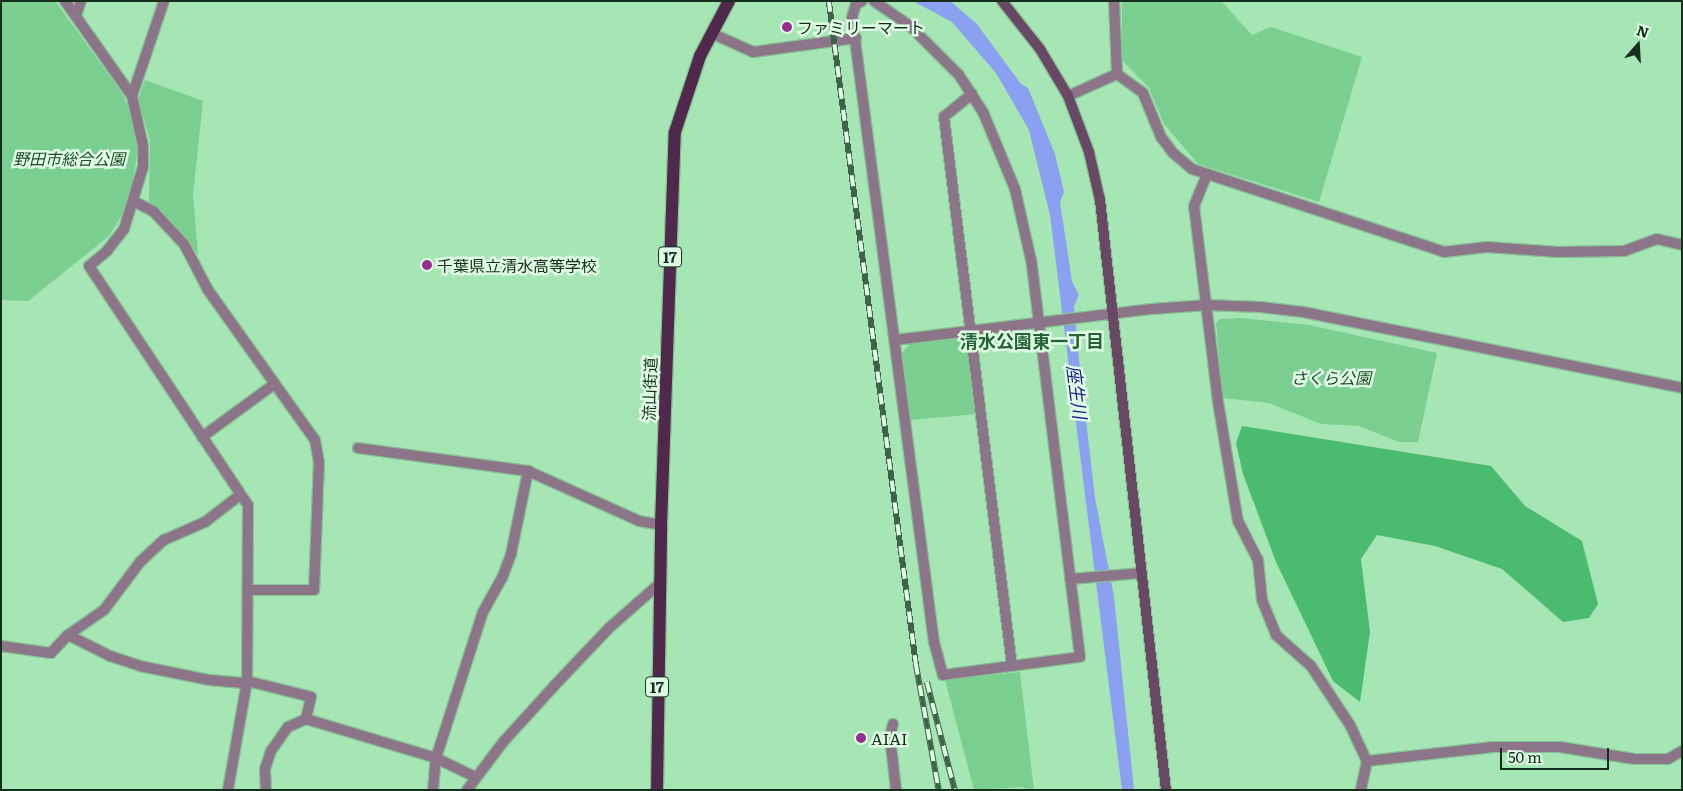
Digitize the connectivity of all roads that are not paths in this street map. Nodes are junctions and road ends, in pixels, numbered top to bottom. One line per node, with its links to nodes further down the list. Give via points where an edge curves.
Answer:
1 (65, 1): 9 (street)
2 (81, 1): 9 (street)
3 (164, 1): 14 (street)
4 (729, 1): 10 (main road, 流山街道 / 17)
5 (862, 1): 11 (street, via 856,4 852,17)
6 (874, 1): 13 (street, via 910,26 940,54)
7 (1002, 1): 15 (street, via 1040,49)
8 (1114, 1): 12 (street)
9 (76, 16): 14 (street)
10 (711, 33): 11 (street, via 753,52); 30 (main road, 流山街道 / 17, via 675,132)
11 (856, 38): 23 (street)
12 (1117, 74): 15 (street); 16 (street, via 1143,93 1161,137 1173,153 1192,169)
13 (972, 94): 21 (street, via 1001,149 1015,189); 22 (street, via 944,117)
14 (132, 96): 17 (street, via 143,146)
15 (1068, 96): 20 (street, via 1089,152 1100,200)
16 (1207, 174): 18 (street, via 1444,252 1487,247 1558,252 1624,251 1657,239); 19 (street, via 1194,206)
17 (135, 202): 24 (street, via 153,211 184,244 208,290); 26 (street, via 124,229 107,251 89,266)
18 (1682, 244)
19 (1207, 305): 20 (street); 25 (street, via 1303,312); 43 (street, via 1218,402 1238,520 1258,560 1262,600 1276,635 1311,666 1350,724)
20 (1112, 314): 21 (street); 31 (street)
21 (1044, 321): 22 (street); 32 (street)
22 (970, 330): 23 (street); 37 (street)
23 (895, 340): 37 (street, via 934,642 943,675)
24 (273, 385): 26 (street); 34 (street, via 315,440 319,462 314,590)
25 (1682, 388)
26 (202, 437): 29 (street)
27 (358, 448): 28 (street)
28 (528, 471): 30 (street, via 639,521); 42 (street, via 511,554 483,612)
29 (240, 494): 34 (street, via 248,505); 35 (street, via 205,522 164,540 140,562 104,610)
30 (660, 524): 33 (main road, 流山街道 / 17)
31 (1141, 573): 32 (street); 51 (street)
32 (1070, 579): 37 (street, via 1080,657)
33 (659, 584): 44 (street, via 608,628 560,678); 49 (main road, 流山街道 / 17)
34 (248, 590): 38 (street)
35 (68, 635): 36 (street, via 51,653); 38 (street, via 110,656 140,666 209,680)
36 (1, 646)
37 (1012, 666)
38 (247, 682): 39 (street, via 311,697); 45 (street)
39 (306, 719): 42 (street); 46 (street, via 288,727 271,751 265,769)
40 (893, 724): 50 (street, via 890,737)
41 (1682, 751): 43 (street, via 1668,759 1634,760 1560,747 1493,747)
42 (436, 758): 44 (street); 47 (street)
43 (1367, 761): 52 (street)
44 (475, 777): 48 (street)
45 (228, 790)
46 (266, 790)
47 (433, 790)
48 (467, 790)
49 (657, 790)
50 (896, 790)
51 (1166, 790)
52 (1361, 790)

